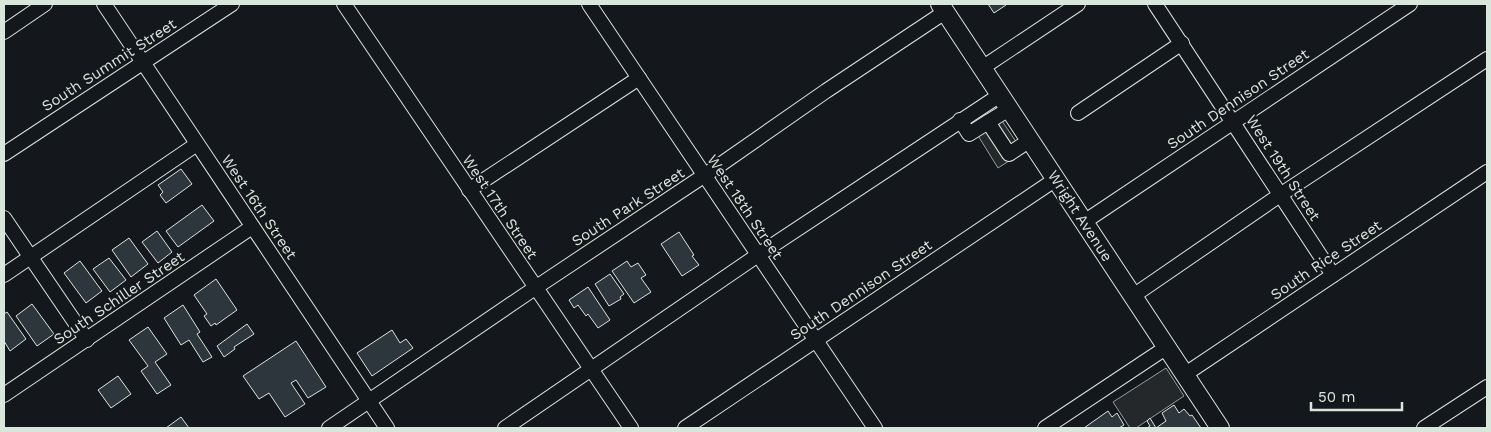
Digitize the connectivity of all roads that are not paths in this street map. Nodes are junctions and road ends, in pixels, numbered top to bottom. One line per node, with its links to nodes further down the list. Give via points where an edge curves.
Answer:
1 (45, 4): 10 (street)
2 (104, 4): 13 (street, West 16th Street)
3 (232, 4): 13 (street, South Summit Street)
4 (344, 4): 27 (street, West 17th Street)
5 (589, 4): 15 (street, West 18th Street)
6 (1078, 4): 14 (street)
7 (1155, 4): 11 (street, West 19th Street)
8 (1410, 4): 20 (street, South Dennison Street)
9 (942, 8): 14 (main road, Wright Avenue); 25 (street, South Park Street)
10 (4, 32)
11 (1182, 43): 17 (street); 20 (street, West 19th Street)
12 (1487, 59): 28 (street)
13 (142, 62): 22 (street, West 16th Street); 23 (street, South Summit Street)
14 (982, 68): 16 (main road, Wright Avenue)
15 (639, 78): 25 (street, West 18th Street); 27 (street)
16 (1004, 102): 18 (street); 19 (street); 21 (main road, Wright Avenue)
17 (1078, 113)
18 (960, 120): 19 (street, via 969,134); 32 (street)
19 (988, 122): 21 (street, via 1009,154)
20 (1234, 122): 28 (street, West 19th Street); 30 (street, South Dennison Street)
21 (1030, 140): 26 (main road, Wright Avenue)
22 (198, 144): 31 (street, West 16th Street); 33 (street)
23 (4, 154)
24 (1487, 172): 35 (street, South Rice Street)
25 (704, 176): 32 (street, West 18th Street); 36 (street, South Park Street)
26 (1056, 179): 30 (main road, Wright Avenue); 39 (street, South Dennison Street)
27 (469, 190): 36 (street, West 17th Street)
28 (1280, 195): 35 (street, West 19th Street); 37 (street)
29 (4, 218): 33 (street)
30 (1084, 222): 37 (main road, Wright Avenue)
31 (252, 227): 38 (street, South Schiller Street); 45 (street, West 16th Street)
32 (758, 255): 39 (street, West 18th Street); 41 (street)
33 (30, 257): 34 (street); 38 (street)
34 (4, 275)
35 (1333, 275): 42 (street, South Rice Street)
36 (535, 288): 41 (street, West 17th Street); 45 (street, South Park Street)
37 (1133, 296): 40 (main road, Wright Avenue)
38 (86, 340): 44 (street, South Schiller Street)
39 (815, 341): 50 (street, South Dennison Street); 51 (street, West 18th Street)
40 (1167, 347): 42 (main road, Wright Avenue); 52 (street)
41 (592, 370): 48 (street); 49 (street, West 17th Street)
42 (1184, 375): 53 (main road, Wright Avenue)
43 (1487, 387): 54 (street)
44 (4, 395)
45 (369, 401): 46 (street, South Park Street); 47 (street, West 16th Street)
46 (329, 428)
47 (387, 428)
48 (504, 428)
49 (631, 428)
50 (685, 428)
51 (874, 428)
52 (1045, 428)
53 (1220, 428)
54 (1424, 428)

